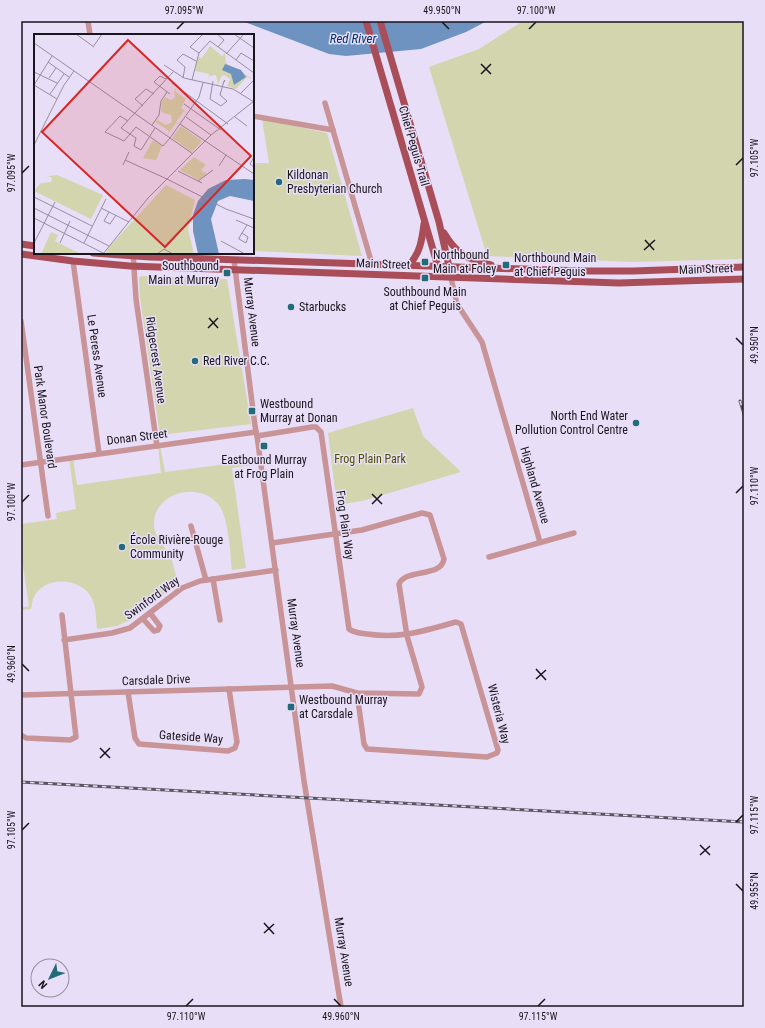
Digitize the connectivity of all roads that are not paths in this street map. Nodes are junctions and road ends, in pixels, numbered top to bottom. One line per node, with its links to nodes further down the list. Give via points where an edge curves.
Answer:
1 (88, 21): 4 (street)
2 (366, 21): 8 (main road, Chief Peguis Trail)
3 (380, 21): 9 (main road, Chief Peguis Trail)
4 (90, 34)
5 (325, 103): 7 (street)
6 (254, 116): 7 (street)
7 (333, 130): 17 (street)
8 (425, 220): 19 (main road, via 419,249); 20 (main road, Chief Peguis Trail)
9 (439, 222): 21 (main road, Chief Peguis Trail); 23 (main road, via 448,240 463,255 478,262)
10 (21, 244): 11 (main road)
11 (34, 246)
12 (21, 254): 16 (main road, Main Street)
13 (131, 254): 14 (main road, Main Street); 18 (street, Ridgecrest Avenue)
14 (148, 255): 15 (main road, Main Street)
15 (234, 260): 17 (main road, Main Street); 24 (street, Murray Avenue)
16 (73, 261): 18 (main road, Main Street); 31 (street, Le Peress Avenue)
17 (372, 264): 19 (main road, Main Street)
18 (132, 266): 24 (main road, Main Street); 30 (street, Ridgecrest Avenue)
19 (408, 266): 20 (main road, Main Street)
20 (438, 267): 21 (main road, Main Street); 25 (main road, Chief Peguis Trail)
21 (450, 267): 23 (main road, Main Street); 26 (main road, Chief Peguis Trail)
22 (744, 267): 23 (main road, Main Street, via 622,271)
23 (503, 268)
24 (235, 270): 25 (main road, Main Street); 29 (street, Murray Avenue)
25 (440, 277): 26 (main road, Main Street)
26 (451, 278): 27 (main road, Main Street, via 619,283); 38 (street, Highland Avenue, via 457,304 482,342)
27 (744, 279)
28 (21, 321): 32 (street, Park Manor Boulevard)
29 (257, 434): 30 (street, Donan Street); 37 (street, Frog Plain Way, via 316,427 321,432); 39 (street, Murray Avenue)
30 (157, 446): 31 (street, Donan Street)
31 (99, 453): 32 (street, Donan Street)
32 (41, 462): 33 (street, Donan Street); 34 (street, Park Manor Boulevard)
33 (21, 464)
34 (48, 516)
35 (191, 526): 43 (street)
36 (574, 533): 38 (street)
37 (335, 534): 39 (street); 48 (street, Frog Plain Way, via 349,629 382,636); 48 (street, via 362,530 422,513 430,515 444,559 438,568 400,580)
38 (540, 542): 40 (street)
39 (272, 543): 41 (street, Murray Avenue)
40 (489, 557)
41 (276, 570): 42 (street, Swinford Way); 50 (street, Murray Avenue)
42 (214, 579): 43 (street, Swinford Way); 47 (street)
43 (206, 580): 44 (street, Swinford Way, via 182,588)
44 (150, 613): 46 (street, Swinford Way); 46 (street, via 160,626 158,630 154,631)
45 (62, 615): 49 (street)
46 (143, 619): 49 (street, Swinford Way, via 122,631)
47 (220, 620)
48 (407, 636): 54 (street, Carsdale Drive, via 422,687 419,694); 54 (street, Wisteria Way, via 456,622 461,624 498,746 497,753 487,757 367,749 364,744)
49 (64, 640): 53 (street)
50 (292, 687): 51 (street, Carsdale Drive); 54 (street, Carsdale Drive, via 332,686); 57 (street, Murray Avenue, via 304,781)
51 (229, 689): 52 (street, Carsdale Drive); 52 (street, Gateside Way, via 237,742 235,748 228,750 139,744 135,738)
52 (128, 692): 53 (street, Carsdale Drive)
53 (71, 693): 55 (street, Carsdale Drive); 56 (street, via 76,733 73,739 26,738)
54 (357, 693)
55 (21, 695)
56 (21, 735)
57 (341, 1007)

